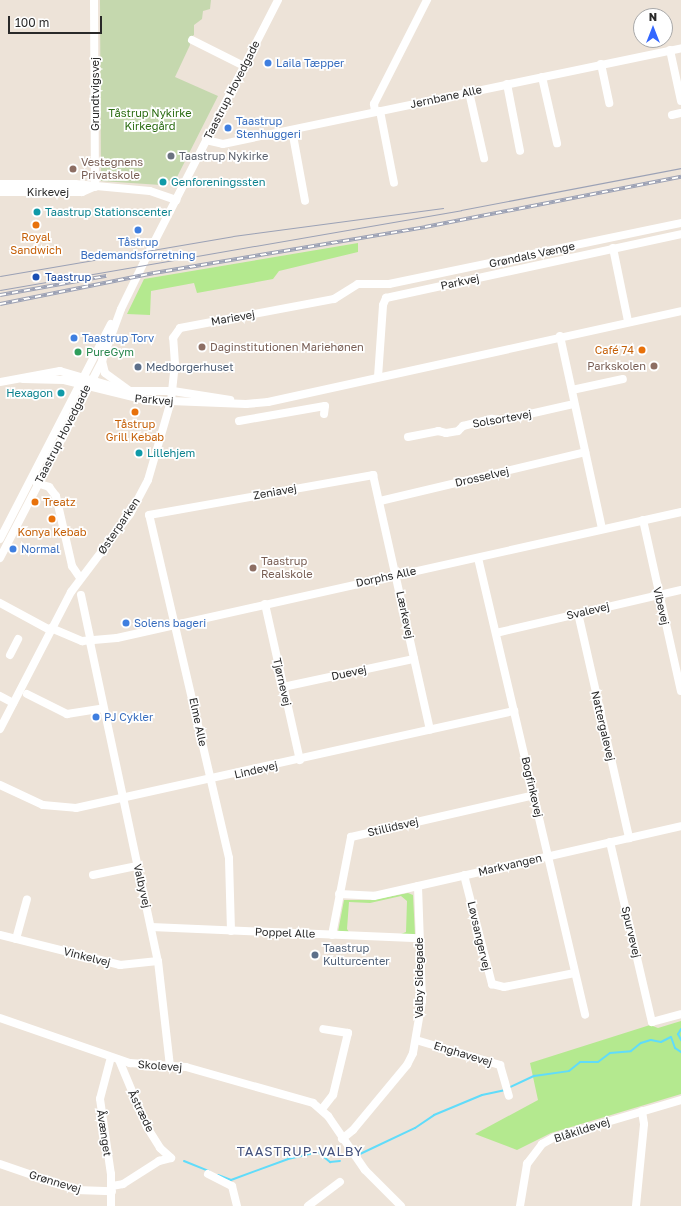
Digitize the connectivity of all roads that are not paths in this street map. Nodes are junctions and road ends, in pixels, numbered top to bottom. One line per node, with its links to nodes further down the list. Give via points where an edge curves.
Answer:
1 (94, 0): 24 (street, Grundtvigsvej)
2 (278, 0): 8 (street, Taastrup Hovedgade)
3 (427, 0): 14 (street, via 374,104)
4 (192, 40): 8 (street)
5 (681, 48): 6 (street, Jernbane Alle)
6 (670, 50): 7 (street, Jernbane Alle); 12 (street)
7 (601, 64): 9 (street, Jernbane Alle); 13 (street)
8 (244, 66): 18 (street, Taastrup Hovedgade)
9 (542, 77): 10 (street, Jernbane Alle); 19 (street)
10 (507, 84): 11 (street, Jernbane Alle); 20 (street)
11 (470, 92): 14 (street, Jernbane Alle); 21 (street)
12 (681, 101)
13 (609, 103)
14 (377, 112): 17 (street, Jernbane Alle); 22 (street)
15 (681, 113): 16 (street)
16 (672, 115)
17 (292, 130): 18 (street, Jernbane Alle, via 221,145); 27 (street)
18 (206, 140): 26 (street, Taastrup Hovedgade)
19 (557, 143)
20 (520, 151)
21 (484, 158)
22 (394, 183)
23 (0, 184): 24 (street, Kirkevej)
24 (95, 187): 25 (street, Kirkevej, via 82,192); 26 (street, Kirkevej, via 150,191)
25 (0, 192)
26 (176, 200): 32 (street, Taastrup Hovedgade)
27 (305, 201)
28 (681, 223): 31 (street, Grøndals Vænge, via 389,284)
29 (681, 234): 30 (street, Parkvej)
30 (613, 248): 34 (street); 37 (street, Parkvej, via 386,298 383,305)
31 (358, 284): 43 (street, Marievej, via 334,299 180,328 173,338)
32 (121, 308): 36 (street, Taastrup Hovedgade); 40 (street, Taastrup Hovedgade, via 114,317)
33 (681, 311): 34 (street, Parkvej)
34 (628, 321): 35 (street, Parkvej)
35 (560, 336): 37 (street, Parkvej); 41 (street)
36 (102, 361): 40 (street, Taastrup Hovedgade); 42 (street, Parkvej, via 105,373)
37 (378, 377): 44 (street, Parkvej)
38 (622, 379): 41 (street)
39 (0, 382): 40 (street, via 56,379)
40 (85, 382): 42 (street, Parkvej); 45 (street, Parkvej, via 145,400); 52 (street, Taastrup Hovedgade); 58 (street, Taastrup Hovedgade)
41 (572, 390): 46 (street)
42 (130, 391): 43 (street, Parkvej)
43 (173, 391): 44 (street, Parkvej, via 233,400); 45 (street, Marievej)
44 (272, 400): 45 (street, Parkvej, via 246,404); 47 (street)
45 (171, 401): 62 (street, Østerparken, via 148,480 105,548)
46 (574, 404): 50 (street, Solsortevej, via 503,420 492,419 463,426 458,431 438,431); 51 (street)
47 (275, 414): 48 (street, via 325,406); 49 (street)
48 (324, 414)
49 (239, 421)
50 (408, 437)
51 (585, 452): 53 (street, Drosselvej); 57 (street)
52 (37, 484): 59 (street, Taastrup Hovedgade); 62 (street, via 53,490 72,566)
53 (380, 501): 55 (street, Zeniavej, via 371,474); 61 (street, Lærkevej)
54 (681, 512): 56 (street, Dorphs Alle)
55 (150, 515): 69 (street, Elme Alle)
56 (643, 520): 57 (street, Dorphs Alle); 65 (street, Vibevej)
57 (602, 528): 60 (street, Dorphs Alle)
58 (0, 539)
59 (1, 555)
60 (478, 558): 61 (street, Dorphs Alle); 71 (street, Bogfinkevej)
61 (397, 574): 67 (street, Dorphs Alle); 75 (street, Lærkevej)
62 (80, 578): 70 (street, Østerparken)
63 (681, 590): 65 (street, Svalevej)
64 (81, 595): 73 (street)
65 (658, 595): 68 (street, Svalevej); 77 (street, Vibevej)
66 (0, 603): 70 (street, Dorphs Alle)
67 (265, 604): 69 (street, Dorphs Alle); 76 (street, Tjørnevej)
68 (578, 613): 71 (street, Svalevej); 91 (street, Nattergalevej)
69 (176, 625): 73 (street, Dorphs Alle); 86 (street, Elme Alle)
70 (51, 629): 73 (street, Dorphs Alle); 80 (street, Østerparken)
71 (496, 633): 82 (street, Bogfinkevej)
72 (18, 639): 74 (street)
73 (90, 642): 81 (street, Valbyvej)
74 (10, 655)
75 (414, 660): 76 (street, Duevej); 84 (street, Lærkevej)
76 (283, 687): 85 (street, Tjørnevej)
77 (681, 691)
78 (27, 694): 81 (street, via 67,714)
79 (0, 696): 80 (street)
80 (13, 703): 83 (street, Østerparken)
81 (104, 708): 89 (street, Valbyvej)
82 (514, 711): 84 (street, Lindevej); 88 (street, Bogfinkevej)
83 (0, 729)
84 (430, 730): 85 (street, Lindevej)
85 (300, 760): 86 (street, Lindevej)
86 (211, 780): 89 (street, Lindevej); 101 (street, Elme Alle, via 231,871)
87 (0, 785): 89 (street, Lindevej, via 43,806 55,808 76,808)
88 (534, 795): 93 (street, Bogfinkevej); 98 (street, Stillidsvej, via 355,835 349,841)
89 (123, 799): 94 (street, Valbyvej)
90 (681, 826): 91 (street, Markvangen)
91 (629, 838): 92 (street, Markvangen)
92 (610, 842): 93 (street, Markvangen); 108 (street, Spurvevej, via 652,1022)
93 (548, 856): 96 (street, Markvangen); 107 (street, Bogfinkevej)
94 (137, 866): 95 (street); 100 (street, Valbyvej)
95 (92, 875)
96 (464, 875): 97 (street, Markvangen); 107 (street, Løvsangervej, via 492,984 504,987)
97 (418, 886): 98 (street, Markvangen, via 374,896); 104 (street, Valby Sidegade)
98 (338, 894): 103 (street, Stillidsvej)
99 (27, 899): 105 (street)
100 (151, 927): 101 (street, Poppel Alle); 106 (street, Valbyvej)
101 (231, 931): 103 (street, Poppel Alle)
102 (0, 935): 105 (street, Vinkelvej)
103 (332, 935): 104 (street, Poppel Alle)
104 (419, 938): 112 (street, Valby Sidegade, via 422,1001)
105 (16, 939): 106 (street, Vinkelvej, via 120,965)
106 (158, 961): 115 (street, Valbyvej)
107 (575, 973): 109 (street, Bogfinkevej)
108 (681, 1014)
109 (585, 1015)
110 (0, 1018): 113 (street, Skolevej)
111 (323, 1029): 118 (street, via 348,1033 333,1095)
112 (416, 1040): 116 (street, Enghavevej, via 500,1065); 120 (street, Valby Sidegade, via 407,1065 353,1130)
113 (111, 1057): 114 (street, Skolevej); 124 (street, Åvænget, via 100,1099)
114 (120, 1060): 115 (street, Skolevej, via 141,1065); 124 (street, Åstræde, via 147,1127 160,1148 171,1158 159,1161)
115 (170, 1066): 118 (street, Skolevej, via 186,1067 306,1100)
116 (507, 1092)
117 (681, 1100): 119 (street, Blåkildevej)
118 (322, 1109): 120 (street, Skolevej)
119 (642, 1111): 129 (street, Blåkildevej, via 553,1138 542,1144 527,1164); 130 (street, via 644,1124)
120 (342, 1139): 128 (street, Skolevej, via 365,1170)
121 (0, 1164): 124 (street, Grønnevej, via 76,1190)
122 (208, 1174): 126 (street, via 232,1186)
123 (340, 1182): 127 (street)
124 (112, 1188): 125 (street, Åvænget)
125 (111, 1206)
126 (237, 1206)
127 (308, 1206)
128 (401, 1206)
129 (520, 1206)
130 (636, 1206)

